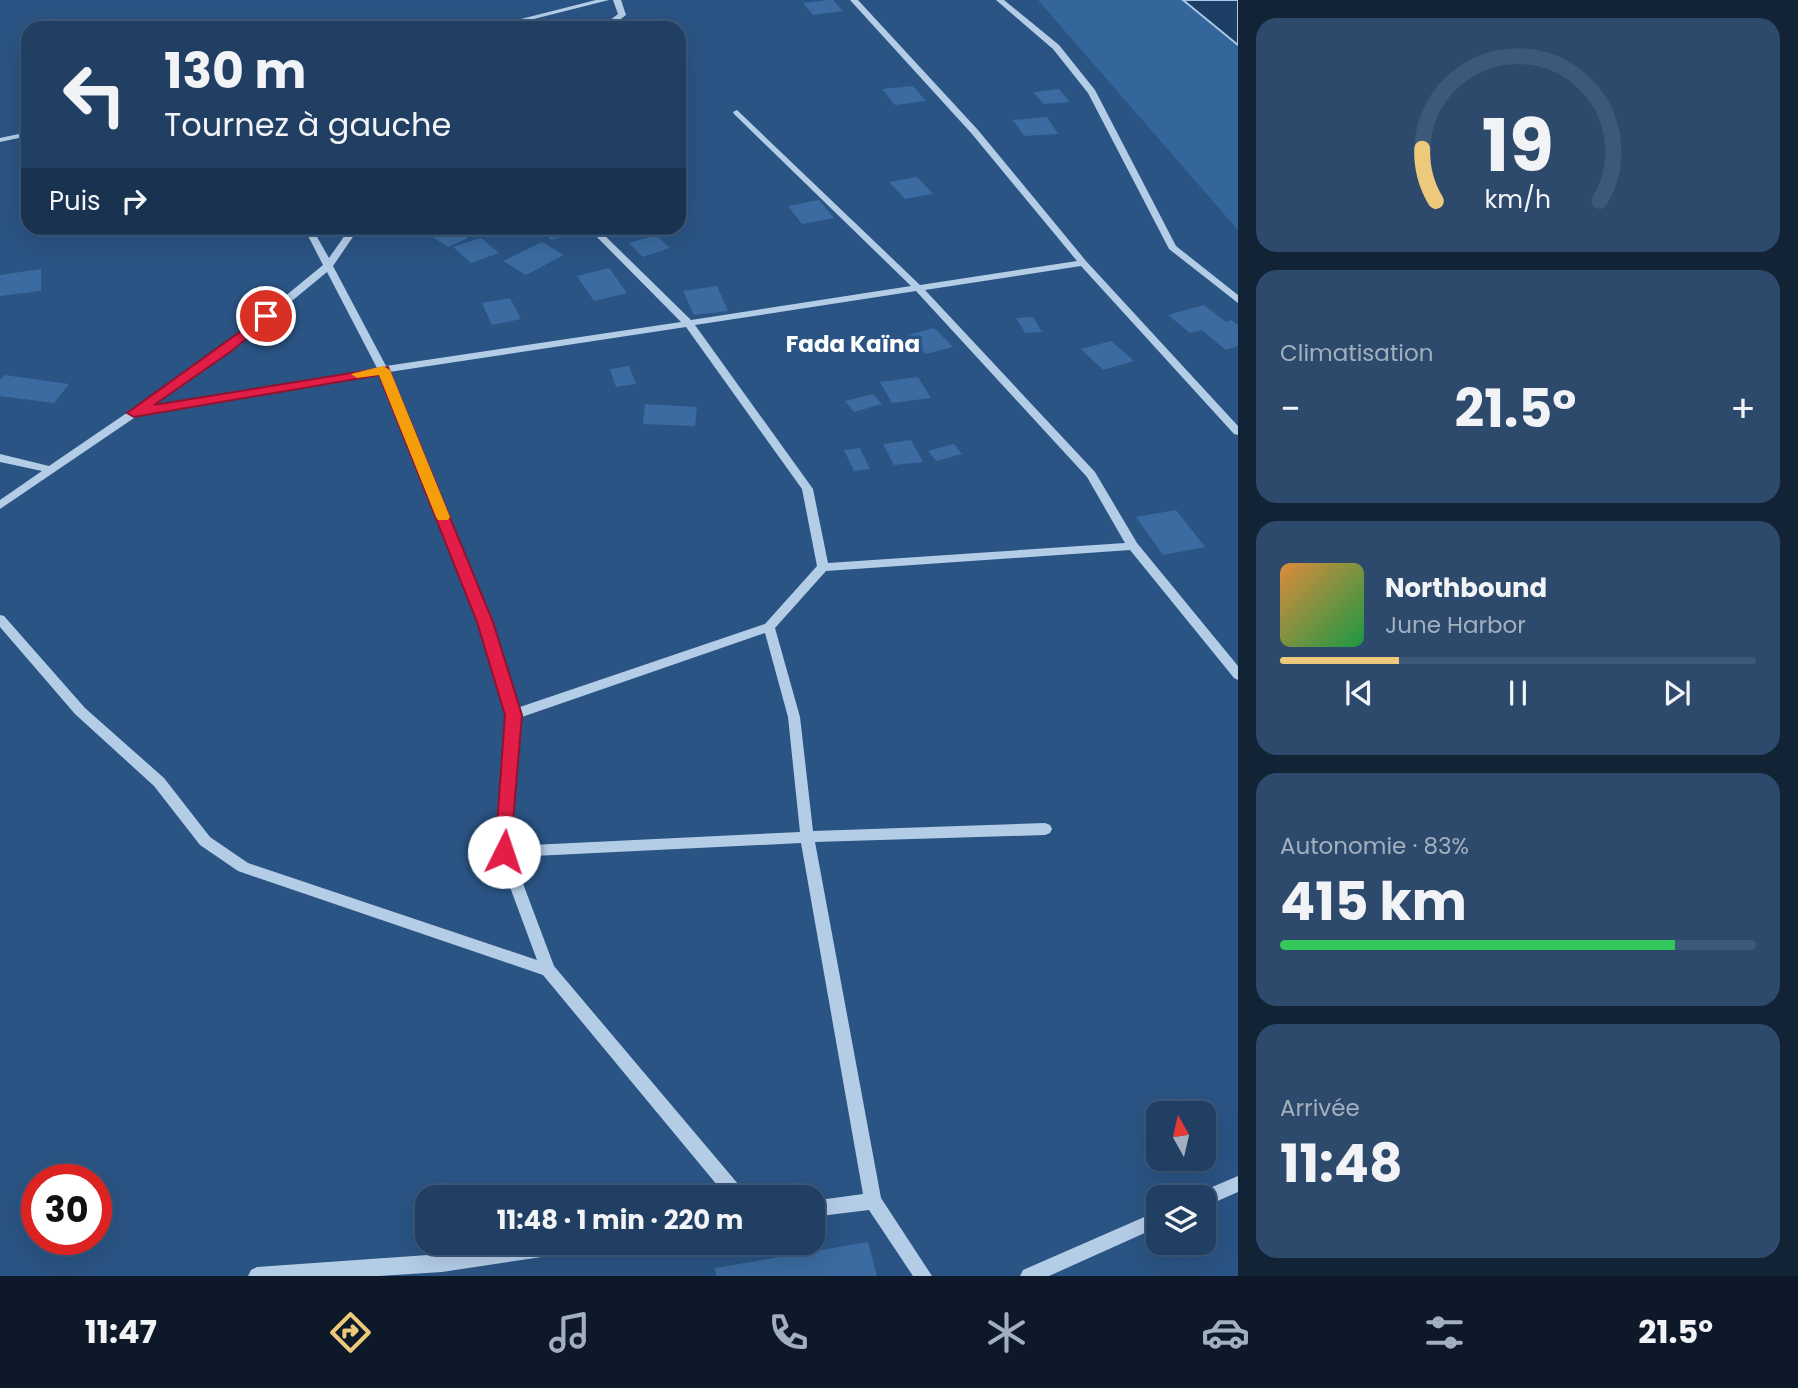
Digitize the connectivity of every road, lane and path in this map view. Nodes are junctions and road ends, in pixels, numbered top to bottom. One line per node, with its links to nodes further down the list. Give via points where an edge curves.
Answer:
1 (605, 0): 5 (street)
2 (617, 0): 6 (street, via 622,15)
3 (854, 0): 13 (street, via 975,132)
4 (1000, 0): 16 (street, via 1056,47 1092,92 1172,247)
5 (518, 21)
6 (614, 21)
7 (737, 112): 15 (street)
8 (21, 136): 9 (street)
9 (0, 140)
10 (311, 235): 14 (street)
11 (349, 235): 14 (street)
12 (599, 235): 17 (street)
13 (1083, 263): 15 (street); 20 (street)
14 (327, 267): 18 (street); 19 (street, via 226,349)
15 (919, 289): 17 (street); 24 (street, via 1091,475)
16 (1238, 300)
17 (688, 323): 18 (street); 25 (street, via 807,488)
18 (383, 370): 19 (street); 29 (street, via 485,622)
19 (134, 413): 22 (street)
20 (1238, 432)
21 (0, 458): 22 (street)
22 (51, 470): 23 (street)
23 (0, 505)
24 (1133, 546): 25 (street); 28 (street)
25 (824, 567): 27 (street)
26 (0, 620): 33 (street, via 80,711 159,782 205,841 243,867)
27 (769, 627): 29 (street); 31 (street, via 794,717)
28 (1238, 675)
29 (513, 715): 32 (street)
30 (1045, 829): 31 (street)
31 (807, 836): 32 (street); 37 (street)
32 (504, 852): 33 (street)
33 (548, 970): 35 (street)
34 (1238, 1184): 36 (street)
35 (728, 1185)
36 (1216, 1194)
37 (873, 1201): 38 (street); 43 (street)
38 (825, 1207)
39 (1146, 1224): 44 (street)
40 (515, 1255): 41 (street)
41 (442, 1269): 42 (street)
42 (257, 1276)
43 (923, 1276)
44 (1029, 1276)

